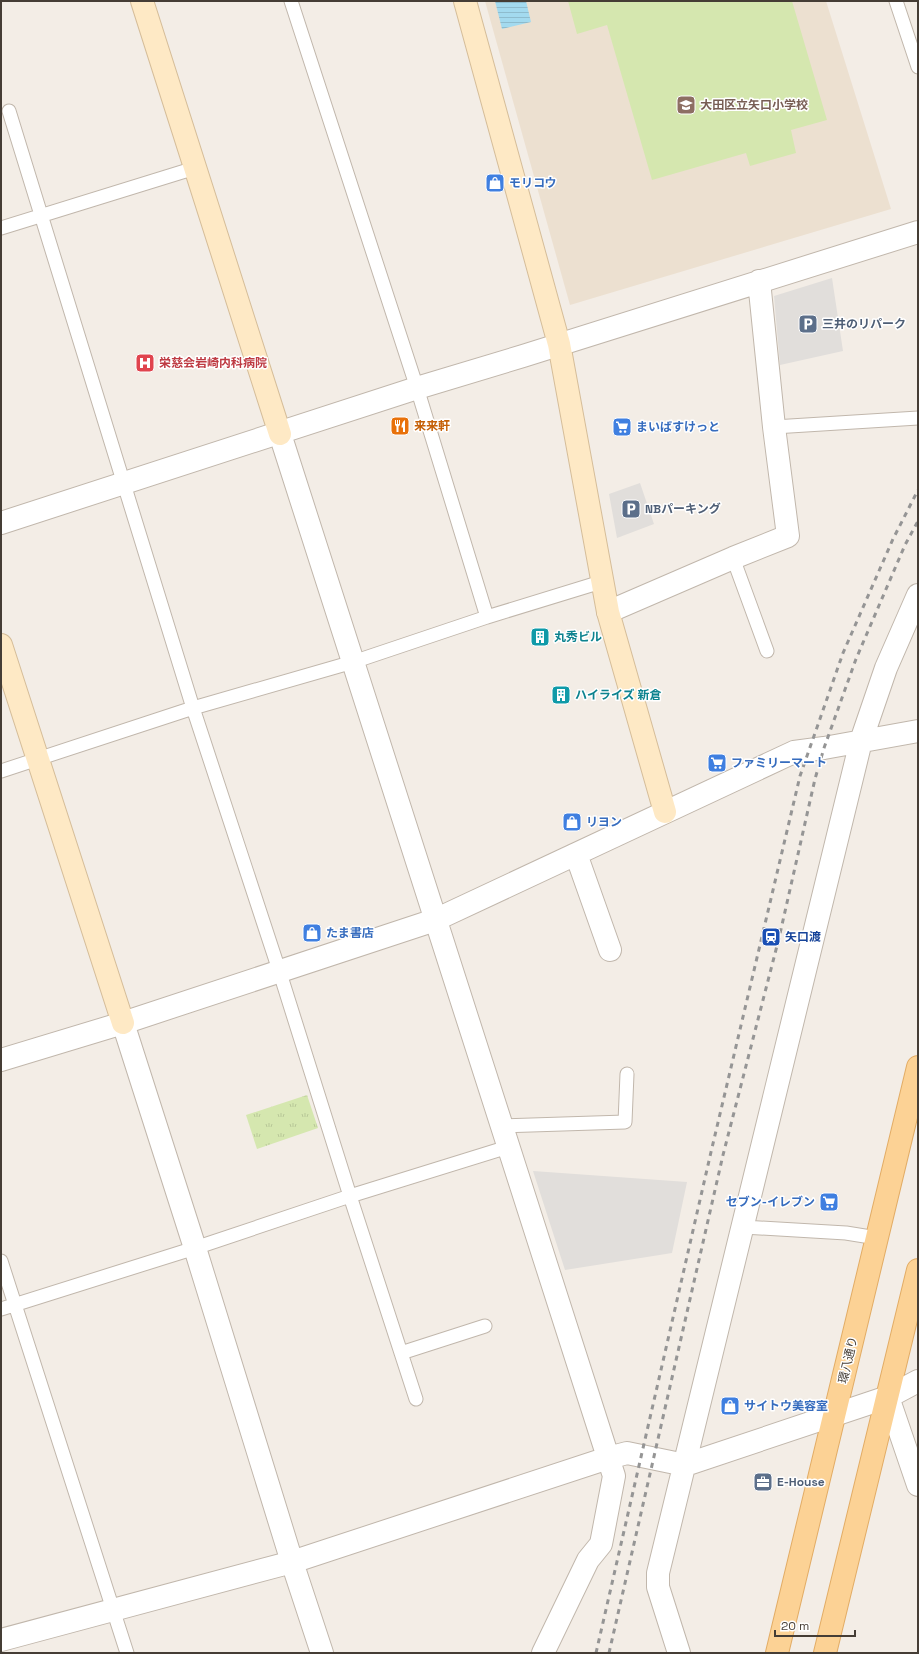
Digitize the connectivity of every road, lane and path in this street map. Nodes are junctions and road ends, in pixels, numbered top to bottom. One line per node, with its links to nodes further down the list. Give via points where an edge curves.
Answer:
1 (142, 1): 7 (street)
2 (291, 1): 13 (lane)
3 (465, 1): 12 (street)
4 (896, 1): 5 (lane)
5 (918, 67)
6 (9, 111): 8 (lane)
7 (195, 168): 8 (lane); 16 (street)
8 (41, 216): 9 (lane); 17 (lane)
9 (1, 228)
10 (918, 232): 11 (street)
11 (759, 281): 12 (street); 15 (street)
12 (559, 344): 13 (street); 20 (street)
13 (417, 388): 16 (street); 23 (lane)
14 (918, 418): 15 (lane)
15 (774, 427): 19 (street, via 788,536)
16 (280, 434): 17 (street); 26 (street)
17 (125, 484): 18 (street); 27 (lane)
18 (1, 523)
19 (732, 558): 22 (street); 25 (lane)
20 (602, 582): 22 (street); 23 (lane)
21 (918, 595): 29 (street, via 886,668)
22 (608, 612): 32 (street)
23 (487, 617): 26 (lane)
24 (1, 645): 30 (street)
25 (767, 651)
26 (353, 662): 27 (lane); 34 (street)
27 (193, 708): 30 (lane); 36 (lane)
28 (918, 731): 29 (street)
29 (861, 741): 32 (street, via 794,752); 44 (street)
30 (38, 759): 31 (lane); 37 (street)
31 (1, 771)
32 (665, 812): 33 (street)
33 (576, 854): 34 (street); 35 (street)
34 (435, 920): 36 (street); 41 (street)
35 (610, 950)
36 (279, 970): 37 (street); 43 (lane)
37 (122, 1023): 38 (street); 46 (street)
38 (1, 1060)
39 (918, 1067): 45 (main road, 環八通り)
40 (627, 1074): 41 (lane, via 625,1122)
41 (501, 1126): 42 (street)
42 (508, 1147): 43 (lane); 57 (street)
43 (350, 1196): 46 (lane); 52 (lane)
44 (743, 1227): 45 (lane, via 846,1233); 58 (street)
45 (877, 1238): 56 (main road, 環八通り)
46 (196, 1248): 49 (lane); 60 (street)
47 (1, 1261): 49 (lane)
48 (918, 1270): 54 (main road)
49 (15, 1305): 50 (lane); 61 (lane)
50 (1, 1309)
51 (485, 1326): 52 (lane)
52 (401, 1353): 55 (lane)
53 (918, 1382): 54 (street)
54 (888, 1397): 56 (street); 59 (street); 68 (main road)
55 (416, 1399)
56 (835, 1416): 58 (street); 67 (main road, 環八通り)
57 (608, 1458): 58 (street, via 627,1453); 60 (street); 65 (street, via 614,1476 601,1544 588,1560)
58 (685, 1465): 66 (street, via 658,1573 658,1587)
59 (918, 1485)
60 (292, 1562): 61 (street); 64 (street)
61 (114, 1611): 62 (street); 63 (lane)
62 (1, 1640)
63 (128, 1653)
64 (322, 1653)
65 (544, 1653)
66 (679, 1653)
67 (777, 1653)
68 (825, 1653)

